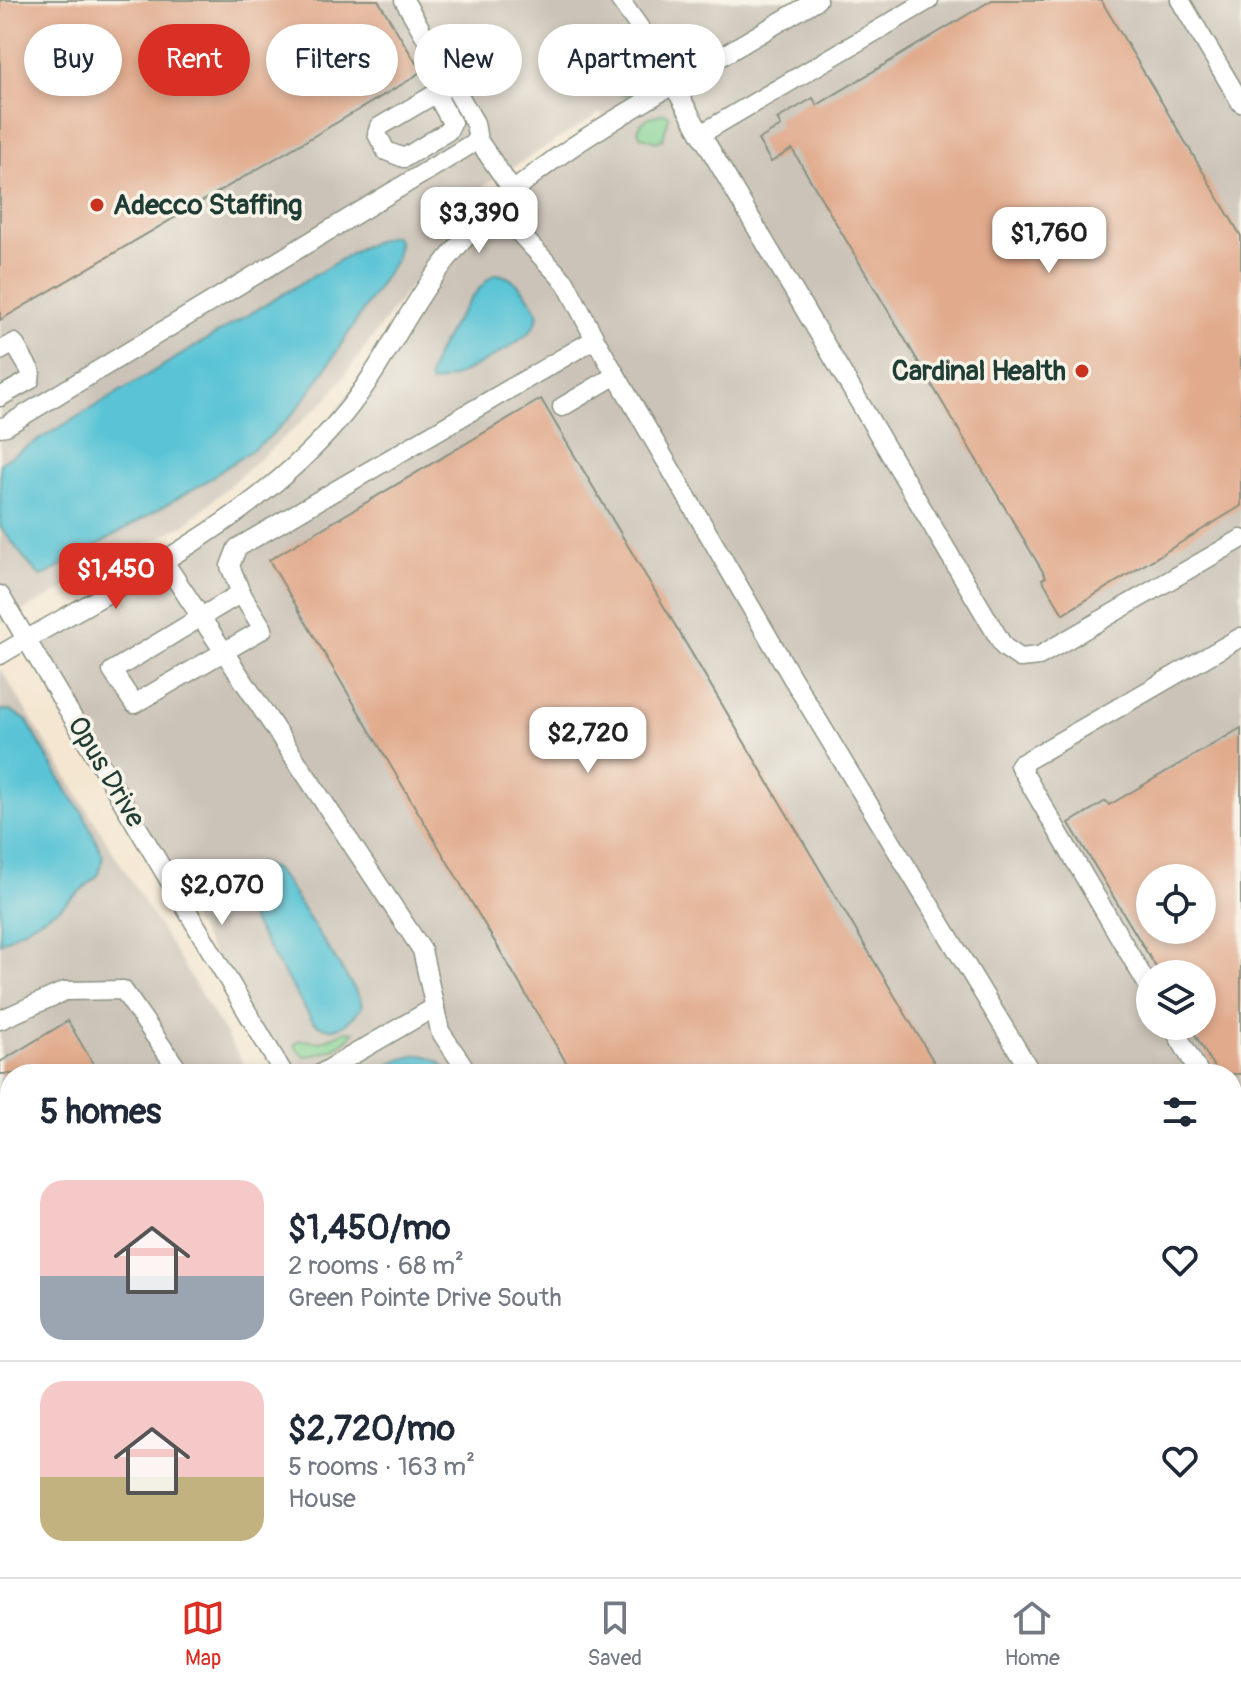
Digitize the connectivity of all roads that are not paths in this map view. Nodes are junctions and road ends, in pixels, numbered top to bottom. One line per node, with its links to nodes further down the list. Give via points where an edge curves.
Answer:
1 (404, 0): 6 (street)
2 (620, 0): 7 (street)
3 (817, 0): 8 (street)
4 (929, 0): 13 (street)
5 (1180, 0): 12 (street)
6 (418, 24)
7 (637, 24)
8 (725, 54)
9 (459, 96): 14 (street)
10 (654, 96): 15 (street)
11 (679, 96): 13 (street)
12 (1241, 103)
13 (701, 134): 23 (street, via 1004,647 1020,658 1039,656)
14 (478, 140): 15 (street); 22 (street)
15 (513, 191): 16 (street)
16 (495, 207): 17 (street, via 566,283); 24 (street, via 431,281 345,414 269,488)
17 (595, 339): 19 (street); 25 (street, via 237,548 230,566)
18 (0, 351): 20 (street, via 14,343 31,372 30,380)
19 (616, 375): 21 (street); 40 (street)
20 (0, 397)
21 (562, 407)
22 (0, 427)
23 (1241, 539)
24 (163, 560): 27 (street); 29 (street)
25 (241, 593): 27 (street); 30 (street, via 263,629)
26 (0, 595): 29 (street, Opus Drive)
27 (201, 617): 30 (street); 30 (street, via 112,671 134,704)
28 (1241, 637): 32 (street, via 1019,765)
29 (27, 639): 31 (street); 37 (street, Opus Drive)
30 (225, 653): 33 (street, via 422,950)
31 (0, 655)
32 (1136, 965)
33 (435, 1007): 38 (street); 39 (street, via 440,1031)
34 (0, 1020): 36 (street, via 65,991 123,990)
35 (1180, 1040): 41 (street)
36 (174, 1064)
37 (278, 1064)
38 (337, 1064)
39 (462, 1064)
40 (1026, 1064)
41 (1194, 1064)

